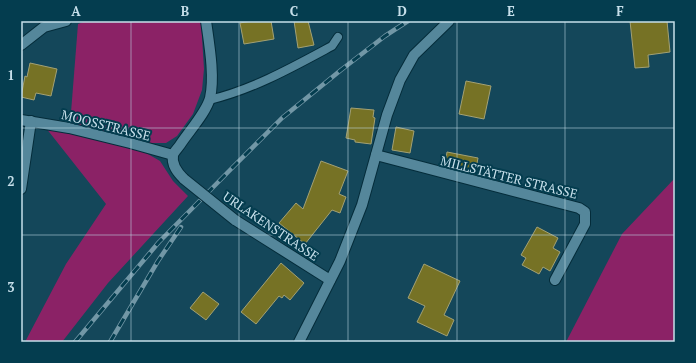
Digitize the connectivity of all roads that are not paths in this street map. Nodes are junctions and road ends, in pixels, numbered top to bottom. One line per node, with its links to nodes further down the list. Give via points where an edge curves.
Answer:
1 (66, 21): 5 (street, via 44,27)
2 (206, 21): 6 (street, via 212,89)
3 (449, 21): 10 (street, via 414,55 400,80)
4 (338, 37): 6 (lane, via 332,46 285,71 227,96)
5 (21, 45)
6 (209, 100): 9 (street)
7 (21, 120): 8 (street, MOOSSTRASSE)
8 (31, 121): 9 (street, MOOSSTRASSE, via 69,128); 11 (street)
9 (173, 155): 12 (street, URLAKENSTRASSE, bridge, via 178,173 235,220)
10 (376, 155): 12 (street, via 362,204); 13 (street, MILLSTÄTTER STRASSE, via 579,208 585,212 585,224)
11 (21, 189)
12 (330, 280): 14 (street)
13 (555, 280)
14 (300, 342)

